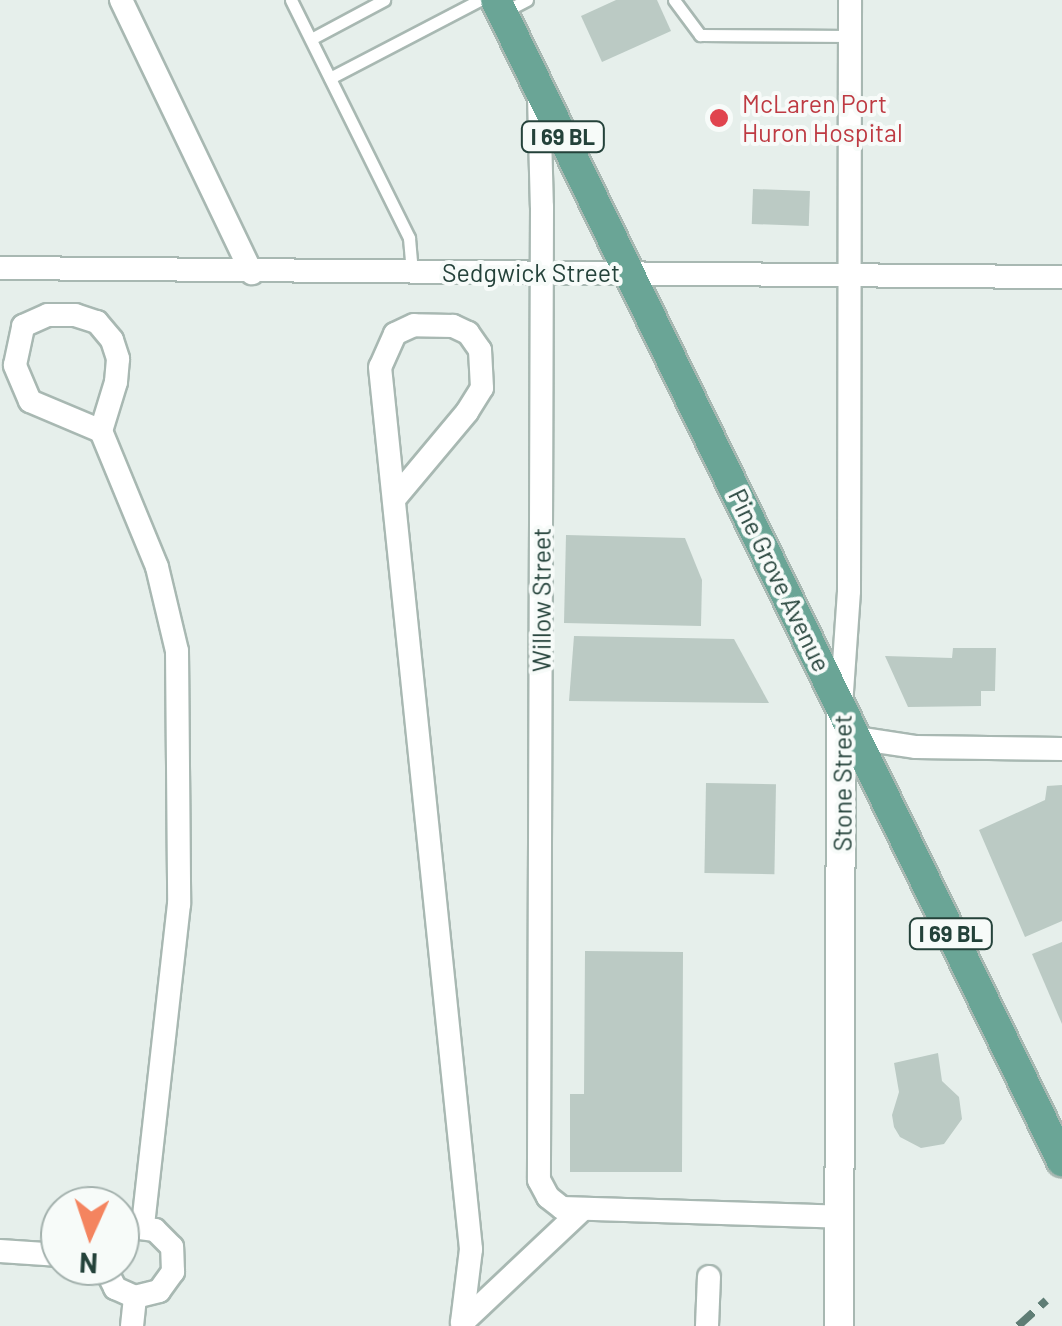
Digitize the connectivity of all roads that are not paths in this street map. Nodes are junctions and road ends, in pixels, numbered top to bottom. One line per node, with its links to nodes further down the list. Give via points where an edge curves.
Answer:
1 (122, 0): 13 (street)
2 (291, 0): 8 (lane)
3 (384, 0): 8 (lane)
4 (674, 0): 7 (lane, via 700,34)
5 (850, 0): 7 (street, Stone Street)
6 (501, 3): 9 (lane); 10 (main road, Pine Grove Avenue / I 69 BL)
7 (850, 36): 15 (street, Stone Street)
8 (311, 39): 9 (lane)
9 (330, 78): 12 (lane, via 410,238)
10 (538, 88): 14 (main road, Pine Grove Avenue / I 69 BL); 16 (street, Willow Street)
11 (0, 268): 13 (street, Sedgwick Street)
12 (412, 272): 13 (street, Sedgwick Street); 16 (street, Sedgwick Street)
13 (252, 273)
14 (630, 273): 15 (street, Sedgwick Street); 16 (street, Sedgwick Street); 20 (main road, Pine Grove Avenue / I 69 BL)
15 (852, 273): 17 (street, Sedgwick Street); 20 (street, Stone Street, via 849,591)
16 (540, 276): 25 (street, Willow Street, via 539,1180 562,1208)
17 (1062, 277)
18 (101, 430): 18 (street, via 30,401 14,365 23,326 48,315 74,315 97,322 112,340 116,382); 24 (street, via 158,567 177,651 179,904)
19 (396, 497): 19 (street, via 482,388 480,350 453,326 414,325 394,334 384,350 380,367); 33 (street, via 472,1249)
20 (841, 707): 21 (main road, Pine Grove Avenue / I 69 BL); 26 (street, Stone Street)
21 (856, 738): 22 (street, via 916,746); 23 (main road, Pine Grove Avenue / I 69 BL)
22 (1062, 748)
23 (1062, 1160)
24 (138, 1186)
25 (582, 1210): 26 (street); 33 (street)
26 (841, 1217): 36 (street, Stone Street)
27 (140, 1229): 32 (street, via 155,1230 172,1247 173,1272 159,1291)
28 (0, 1251): 29 (street)
29 (40, 1254)
30 (708, 1277): 35 (street)
31 (114, 1286): 32 (street)
32 (135, 1297): 34 (street)
33 (461, 1324)
34 (132, 1326)
35 (707, 1326)
36 (839, 1326)

